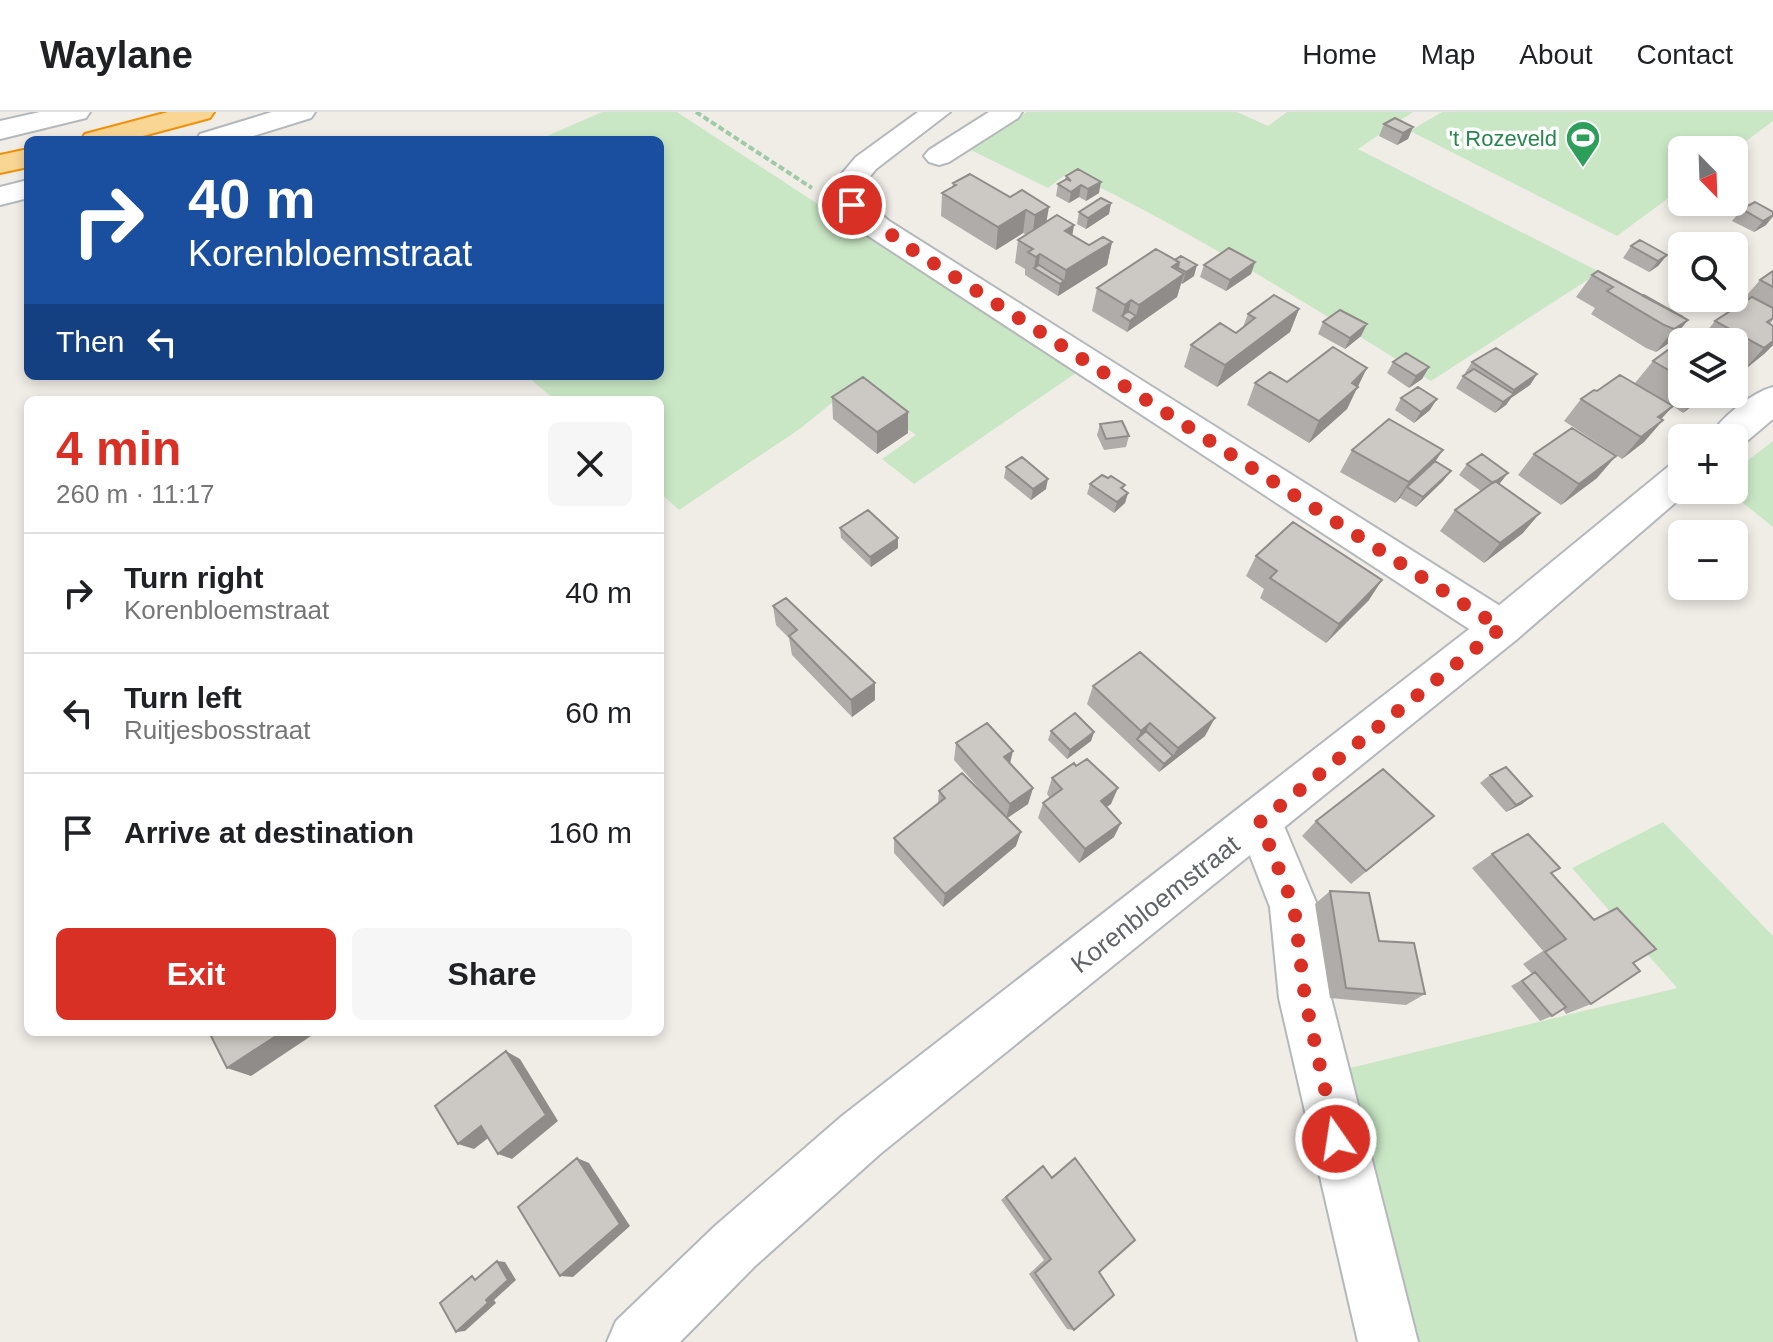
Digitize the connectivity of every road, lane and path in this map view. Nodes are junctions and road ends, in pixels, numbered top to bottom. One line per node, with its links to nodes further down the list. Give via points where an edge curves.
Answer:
1 (76, 112): 7 (street)
2 (200, 112): 8 (highway)
3 (301, 112): 9 (street)
4 (696, 112): 14 (path)
5 (1008, 112): 10 (street)
6 (929, 117): 10 (street); 20 (street, via 866,163 848,184 852,205 905,245)
7 (0, 130)
8 (110, 136)
9 (223, 136)
10 (966, 137): 11 (street)
11 (939, 156)
12 (24, 159): 13 (highway)
13 (0, 164)
14 (813, 188)
15 (24, 190): 16 (street)
16 (0, 196)
17 (1773, 399): 18 (street)
18 (1744, 424)
19 (1668, 488): 20 (street, Korenbloemstraat)
20 (1501, 628): 21 (street, Korenbloemstraat)
21 (1260, 822): 22 (street, Korenbloemstraat, via 861,1135); 23 (street, via 1294,907 1305,998)
22 (637, 1342)
23 (1388, 1342)

